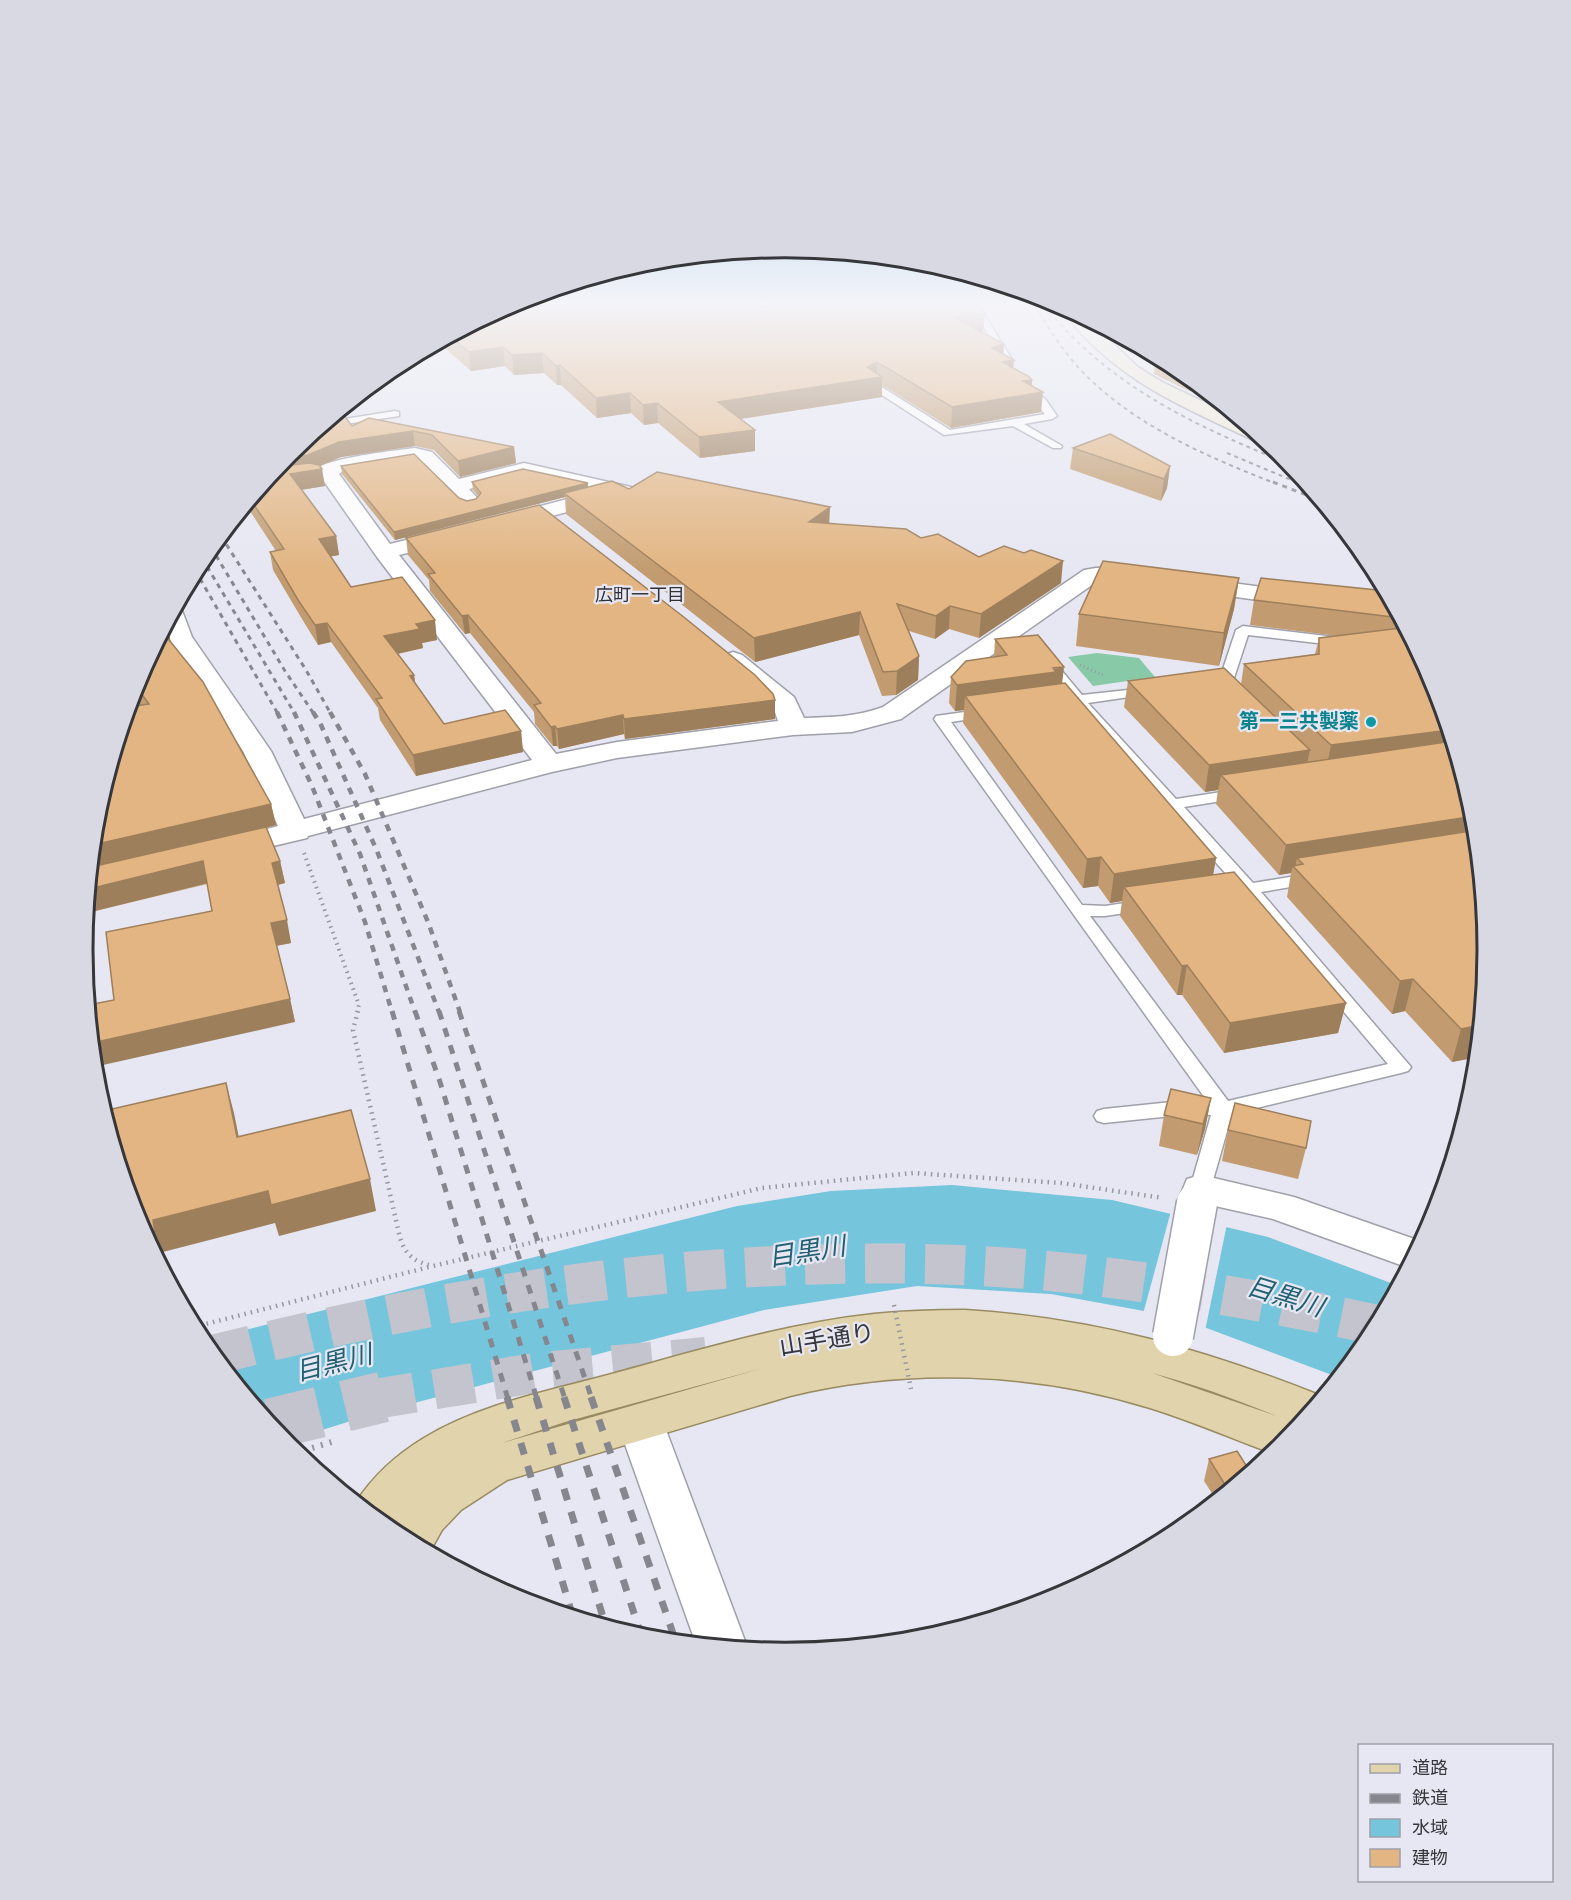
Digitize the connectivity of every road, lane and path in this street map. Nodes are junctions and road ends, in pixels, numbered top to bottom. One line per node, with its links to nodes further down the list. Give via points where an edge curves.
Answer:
1 (888, 395): 5 (lane, via 948,433)
2 (1033, 395): 5 (lane, via 1052,416)
3 (1174, 395): 7 (street)
4 (395, 414): 6 (lane)
5 (1014, 422): 8 (lane)
6 (336, 424)
7 (1237, 425)
8 (1057, 446)
9 (454, 486): 10 (street, via 524,469 624,491); 11 (street); 13 (street, via 425,456 415,454 337,466 319,474)
10 (546, 512): 11 (street); 12 (street)
11 (482, 528): 13 (street)
12 (572, 532)
13 (385, 552): 25 (street)
14 (1323, 602): 24 (street, via 1102,573 1092,575 892,713 852,724)
15 (176, 623): 28 (street, via 180,637 257,751)
16 (714, 644): 24 (street, via 785,703)
17 (1360, 644): 22 (lane, via 1243,630 1220,682)
18 (1038, 651): 20 (lane)
19 (1169, 688): 20 (lane)
20 (1078, 700): 21 (lane); 27 (lane)
21 (1058, 702)
22 (1242, 705)
23 (1001, 711): 34 (lane, via 941,719)
24 (793, 727): 25 (street, via 617,750)
25 (549, 764): 28 (street)
26 (1253, 792): 27 (lane)
27 (1173, 804): 31 (lane)
28 (297, 832): 29 (street); 39 (path, via 359,1005 353,1030 404,1252 417,1263)
29 (204, 854)
30 (1329, 876): 31 (lane)
31 (1249, 889): 32 (lane); 35 (lane, via 1401,1067)
32 (1222, 893)
33 (1164, 902): 34 (lane, via 1105,911)
34 (1077, 910): 35 (lane)
35 (1223, 1109): 36 (lane, via 1191,1107); 37 (lane)
36 (1104, 1116)
37 (1199, 1196): 38 (street, via 1280,1207); 39 (path, via 913,1173 762,1188); 42 (street, bridge)
38 (1409, 1252)
39 (433, 1266): 41 (path)
40 (894, 1305): 43 (path, bridge)
41 (204, 1325)
42 (1171, 1348): 44 (main road, 山手通り, via 1231,1380); 49 (main road, 山手通り, via 979,1328 914,1327 841,1335 770,1349 526,1415 479,1432 436,1453 402,1479)
43 (911, 1389)
44 (1305, 1408)
45 (640, 1422): 46 (main road, 山手通り, via 777,1382 851,1366 924,1360 1041,1367 1101,1377 1158,1392); 50 (main road, 山手通り, via 493,1465 441,1497); 51 (street)
46 (1278, 1436)
47 (332, 1442): 48 (path)
48 (306, 1450)
49 (378, 1509)
50 (413, 1534)
51 (720, 1639)

